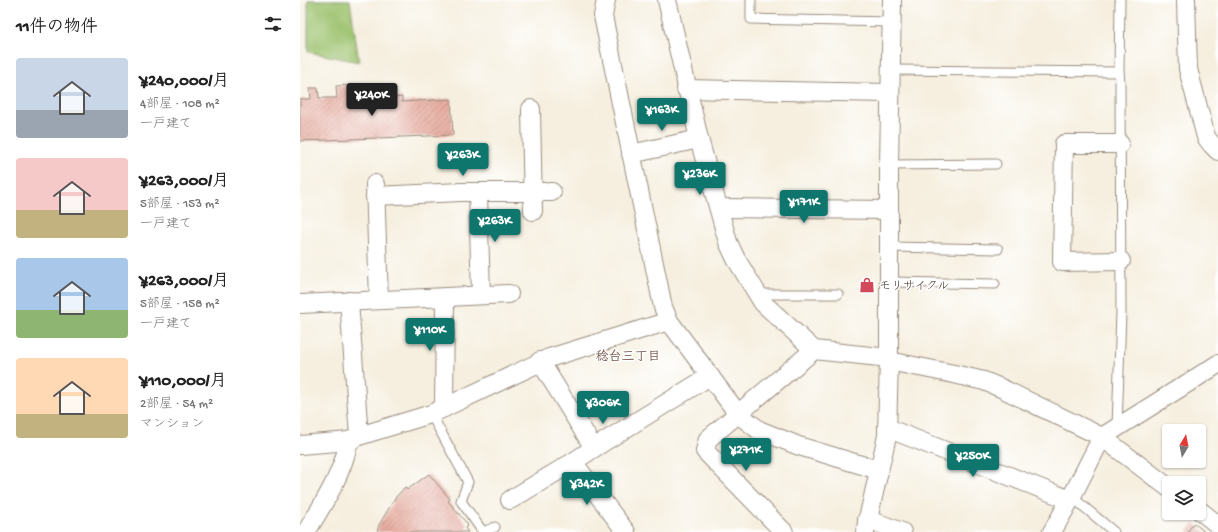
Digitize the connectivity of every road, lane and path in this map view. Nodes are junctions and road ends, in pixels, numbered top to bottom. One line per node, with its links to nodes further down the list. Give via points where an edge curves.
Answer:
1 (606, 0): 16 (street, via 603,16)
2 (667, 0): 10 (street)
3 (751, 0): 7 (lane, via 751,19)
4 (892, 0): 7 (street)
5 (1120, 0): 9 (lane)
6 (1186, 0): 15 (street, via 1188,69 1206,137)
7 (891, 22): 8 (street)
8 (891, 70): 9 (lane); 11 (street)
9 (1119, 72): 14 (lane)
10 (686, 89): 11 (street); 13 (street)
11 (890, 93): 18 (street)
12 (531, 109): 19 (street)
13 (699, 140): 16 (street); 22 (street)
14 (1120, 144): 27 (lane); 27 (street, via 1064,144 1062,262)
15 (1218, 151)
16 (631, 154): 38 (street, via 663,307)
17 (996, 164): 18 (lane)
18 (889, 165): 23 (street)
19 (533, 192): 20 (street); 21 (street); 24 (street)
20 (552, 192)
21 (478, 193): 33 (street); 35 (street, via 375,190)
22 (719, 208): 23 (street); 31 (street, via 728,242)
23 (889, 210): 25 (street)
24 (533, 211)
25 (890, 247): 26 (lane); 28 (street)
26 (998, 249)
27 (1121, 261): 46 (lane)
28 (889, 282): 29 (lane); 40 (street)
29 (995, 284)
30 (509, 294): 33 (street)
31 (757, 294): 32 (lane); 39 (street, via 763,303)
32 (838, 294)
33 (481, 295): 34 (street)
34 (445, 297): 35 (street); 44 (street)
35 (379, 300): 36 (street)
36 (349, 301): 37 (street); 49 (street)
37 (300, 304)
38 (669, 321): 41 (street); 43 (street)
39 (814, 350): 40 (street); 45 (street)
40 (889, 360): 47 (street); 48 (street, via 984,381)
41 (540, 361): 44 (street); 51 (street)
42 (1218, 364): 46 (street)
43 (710, 376): 45 (street); 51 (street)
44 (438, 411): 49 (street); 60 (lane, via 468,482 461,501 483,532)
45 (738, 414): 53 (street, via 759,430 799,446); 63 (street, via 708,439 705,451)
46 (1117, 427): 48 (street)
47 (887, 428): 53 (street); 55 (street)
48 (1102, 437): 54 (street); 55 (street)
49 (354, 438): 50 (street); 62 (street, via 326,500)
50 (300, 445)
51 (594, 448): 52 (street)
52 (573, 462): 56 (street); 61 (street)
53 (878, 470): 59 (street)
54 (1162, 483)
55 (1071, 498): 65 (street); 66 (lane)
56 (510, 500)
57 (1206, 516): 58 (street)
58 (1218, 525)
59 (866, 526): 64 (street)
60 (494, 527)
61 (622, 531)
62 (306, 532)
63 (784, 532)
64 (902, 532)
65 (1052, 532)
66 (1114, 532)

